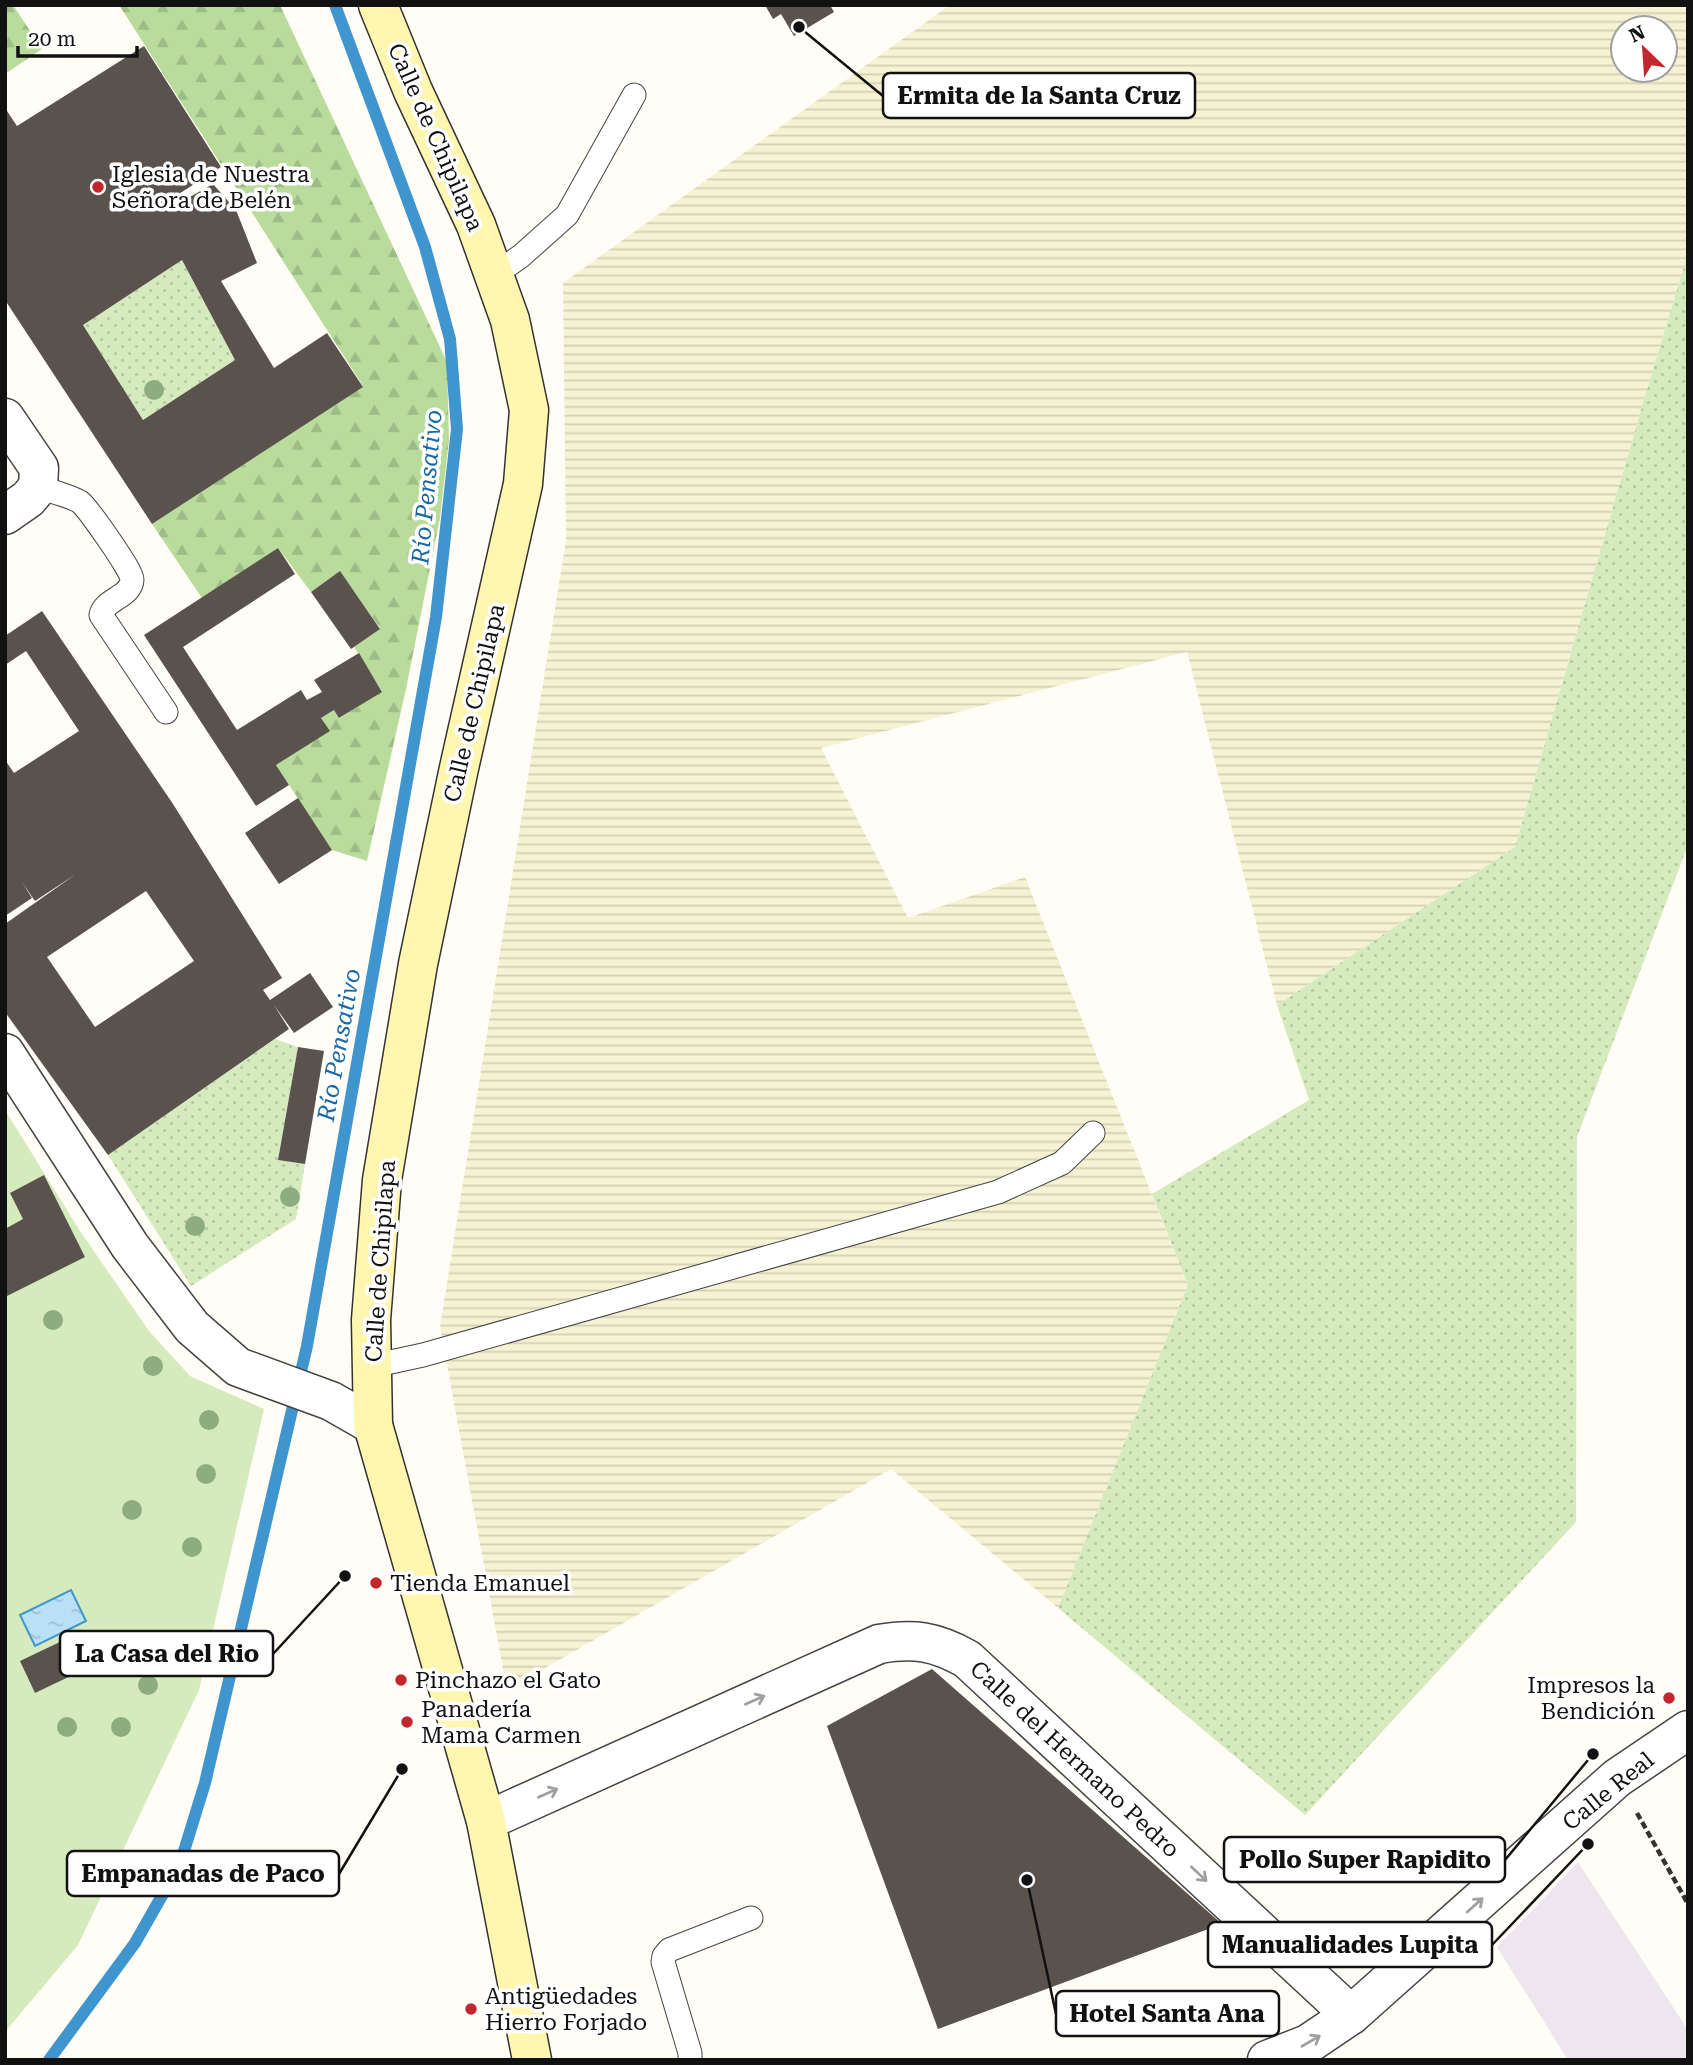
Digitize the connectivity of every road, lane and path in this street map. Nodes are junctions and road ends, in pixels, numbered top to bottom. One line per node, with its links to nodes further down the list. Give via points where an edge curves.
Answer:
1 (378, 5): 3 (main road, Calle de Chipilapa)
2 (634, 95): 3 (lane, via 567,215)
3 (494, 275): 10 (main road, Calle de Chipilapa, via 510,320 529,410 523,484 418,964 382,1180)
4 (5, 418): 5 (street, via 39,468)
5 (38, 487): 6 (street); 7 (lane, via 80,502 131,573 131,585 102,609 101,615)
6 (5, 515)
7 (166, 712)
8 (7, 1060): 11 (street, via 130,1246 192,1326 238,1367 331,1401)
9 (1093, 1133): 10 (lane, via 1062,1163 998,1192)
10 (372, 1366): 11 (main road, Calle de Chipilapa)
11 (373, 1425): 14 (main road)
12 (1688, 1730): 13 (street, Calle Real)
13 (1617, 1778): 15 (path); 17 (street, Calle Real, one-way to 13)
14 (486, 1821): 17 (street, Calle del Hermano Pedro, one-way to 17, via 879,1644 925,1642 967,1659); 18 (main road)
15 (1688, 1904)
16 (751, 1918): 19 (lane, via 664,1956)
17 (1351, 2015): 20 (street, Calle Real, one-way to 17, via 1308,2044)
18 (532, 2060)
19 (690, 2060)
20 (1267, 2060)

